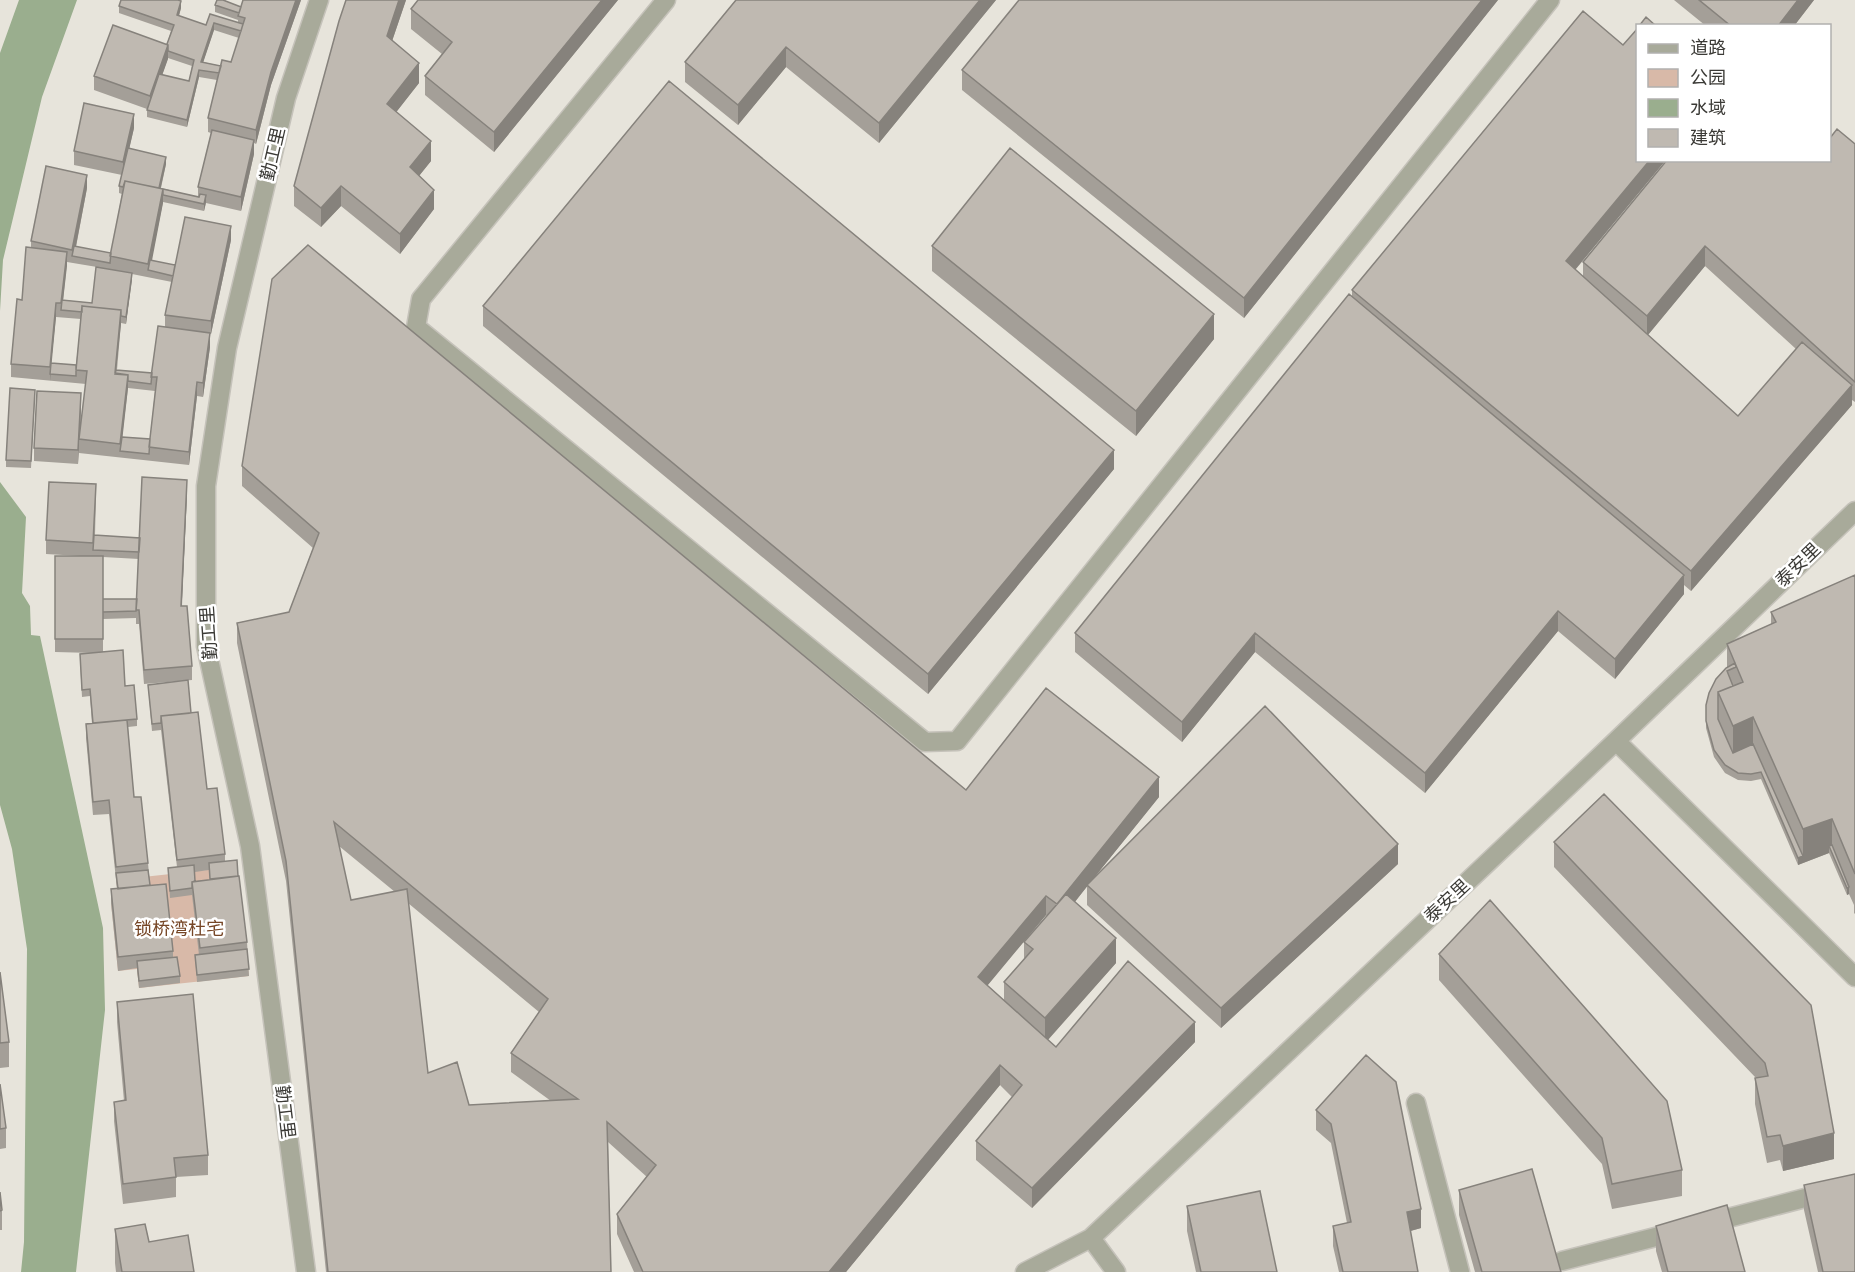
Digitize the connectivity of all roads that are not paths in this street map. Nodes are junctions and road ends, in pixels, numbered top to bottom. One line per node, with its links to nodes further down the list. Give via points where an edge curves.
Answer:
1 (319, 0): 11 (street, 勤工里, via 286,98 227,348 206,486 206,646 250,846)
2 (666, 0): 3 (street, via 421,299 416,327 925,742 957,741)
3 (1550, 0)
4 (1855, 511): 5 (street, 泰安里)
5 (1616, 741): 6 (street); 9 (street, 泰安里)
6 (1855, 977)
7 (1416, 1103): 14 (street)
8 (1855, 1185): 10 (street)
9 (1091, 1238): 12 (street, 泰安里); 13 (street)
10 (1562, 1261)
11 (306, 1272)
12 (1025, 1272)
13 (1116, 1272)
14 (1460, 1272)

